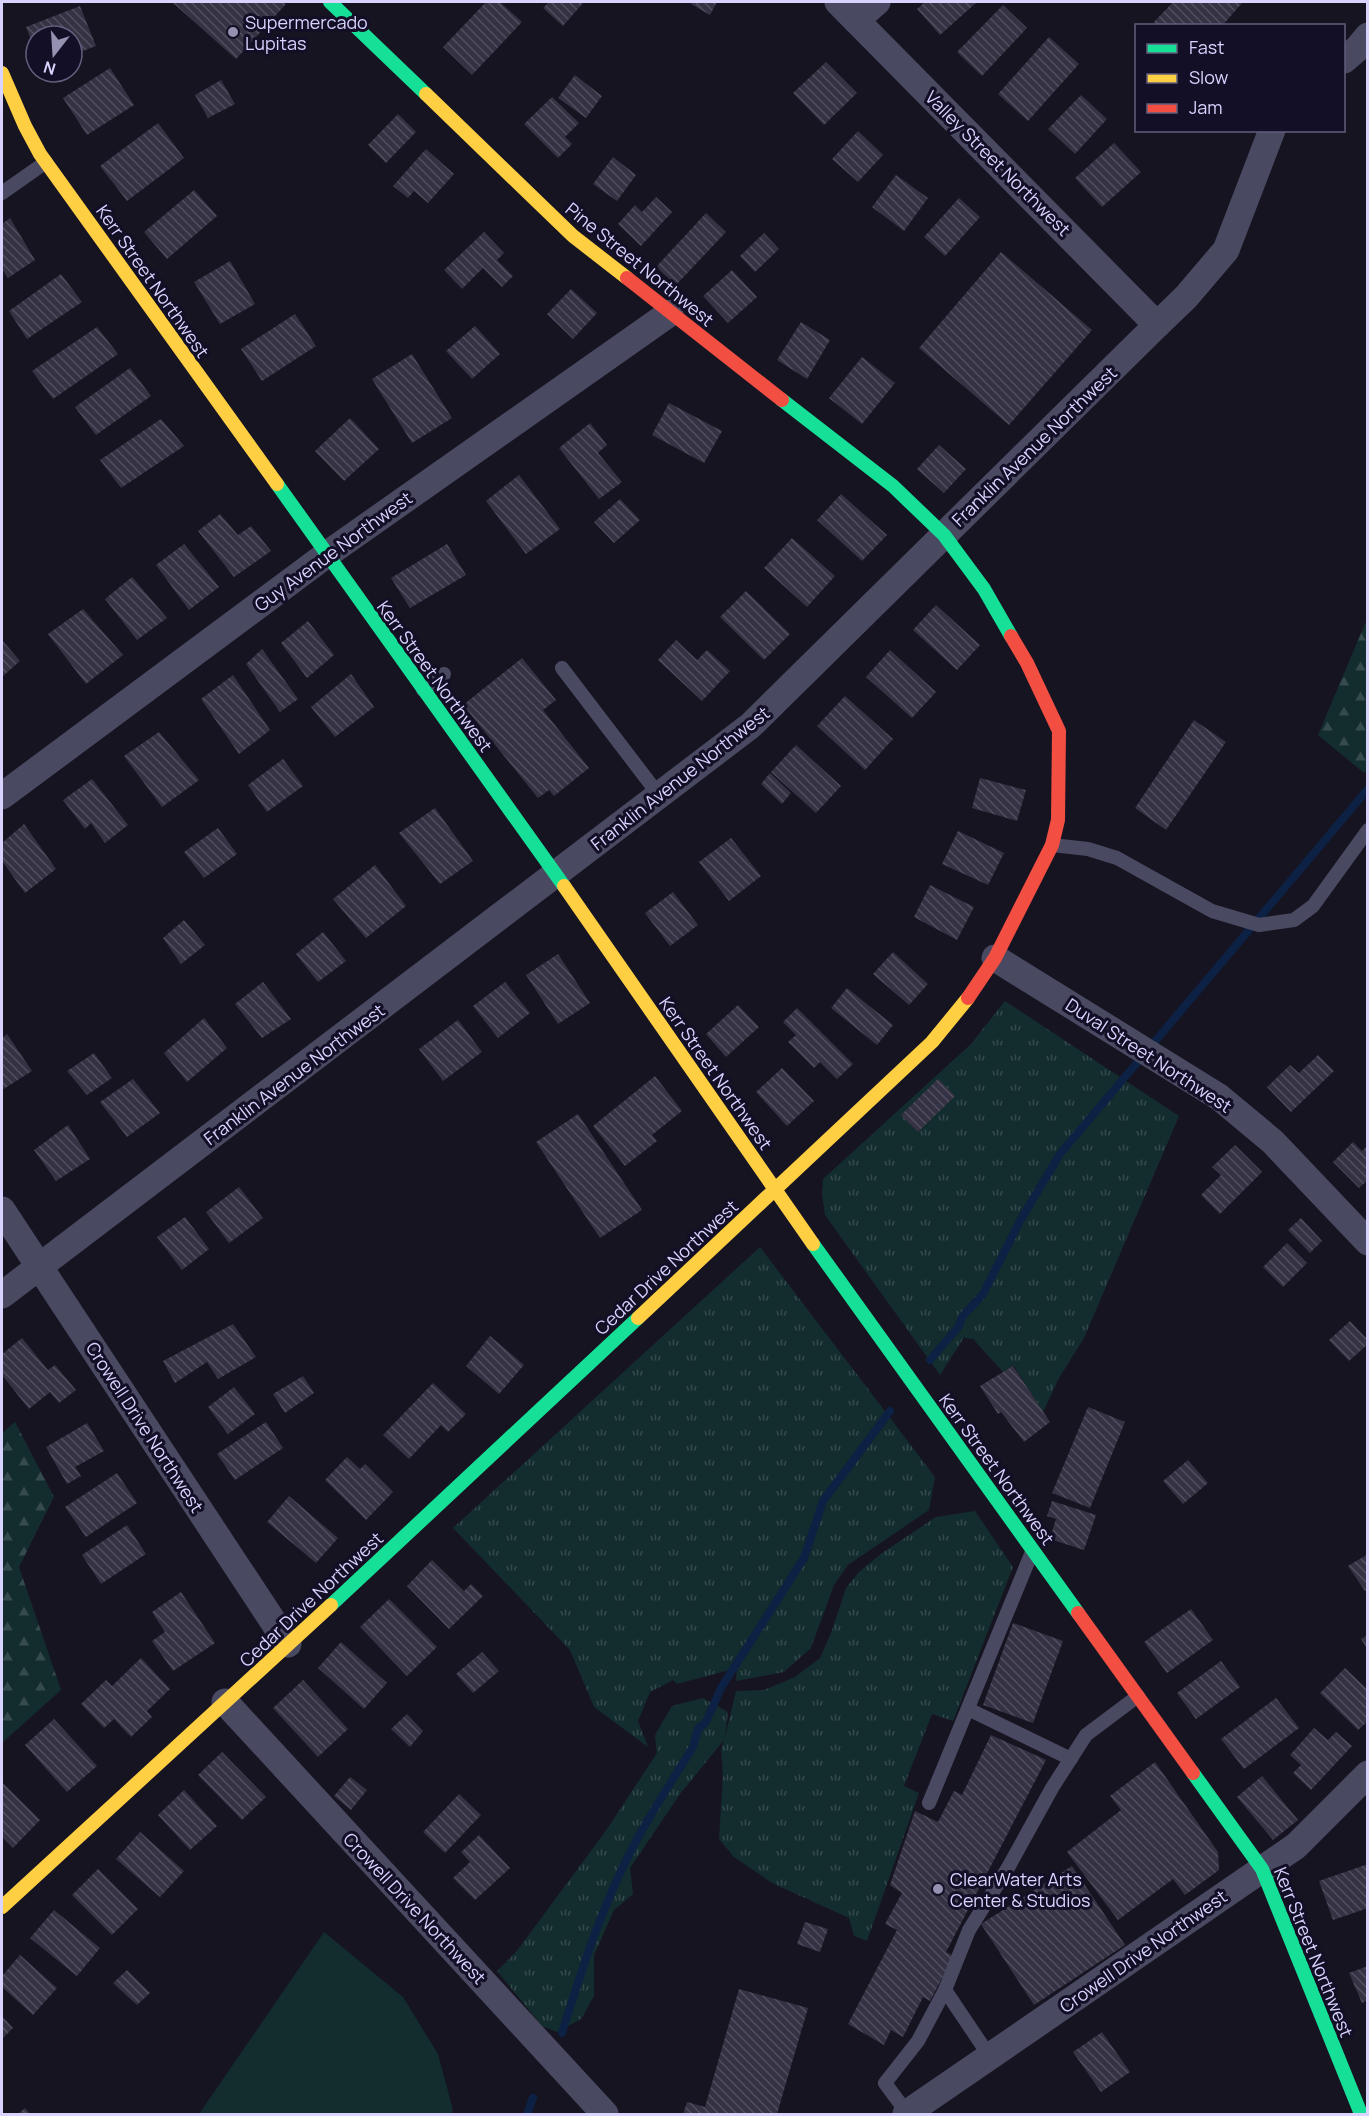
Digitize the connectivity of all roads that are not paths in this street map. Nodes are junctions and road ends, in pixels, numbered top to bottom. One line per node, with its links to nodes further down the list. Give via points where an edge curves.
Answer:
1 (330, 2): 10 (street, Pine Street Northwest, via 573,236)
2 (878, 2): 3 (street)
3 (847, 10): 11 (street, Valley Street Northwest)
4 (1368, 36): 5 (street)
5 (1345, 59)
6 (2, 73): 8 (street, Kerr Street Northwest)
7 (1271, 132): 11 (street, Franklin Avenue Northwest, via 1226,249)
8 (46, 162): 9 (lane); 13 (street, Kerr Street Northwest)
9 (2, 193)
10 (670, 313): 12 (street, Pine Street Northwest, via 893,486); 13 (street, Guy Avenue Northwest)
11 (1157, 325): 12 (street, Franklin Avenue Northwest)
12 (944, 535): 20 (street, Cedar Drive Northwest, via 984,589 1027,663 1059,731 1058,820); 21 (street, Franklin Avenue Northwest, via 750,726)
13 (326, 555): 16 (street, Kerr Street Northwest); 18 (street, Guy Avenue Northwest)
14 (562, 668): 17 (lane)
15 (444, 674): 16 (lane)
16 (423, 690): 21 (street, Kerr Street Northwest)
17 (652, 786)
18 (2, 796)
19 (1368, 830): 20 (lane, via 1313,906 1294,920 1259,925 1212,911 1117,858 1088,849)
20 (1052, 845): 22 (street, Cedar Drive Northwest)
21 (556, 875): 23 (street, Kerr Street Northwest); 26 (street, Franklin Avenue Northwest)
22 (995, 958): 23 (street, Cedar Drive Northwest, via 932,1042); 25 (street, Duval Street Northwest, via 1219,1097 1273,1142)
23 (774, 1189): 28 (street, Kerr Street Northwest); 29 (street, Cedar Drive Northwest)
24 (2, 1210): 26 (street, Crowell Drive Northwest)
25 (1368, 1242)
26 (39, 1267): 27 (street, Franklin Avenue Northwest); 29 (street, Crowell Drive Northwest)
27 (2, 1295)
28 (1033, 1550): 30 (street, Kerr Street Northwest); 32 (lane)
29 (288, 1644): 31 (street, Cedar Drive Northwest)
30 (1138, 1696): 33 (lane, via 1086,1735); 36 (street, Kerr Street Northwest)
31 (225, 1702): 37 (street, Cedar Drive Northwest); 41 (street, Crowell Drive Northwest)
32 (968, 1709): 33 (lane); 35 (lane)
33 (1071, 1759): 38 (lane, via 969,1930)
34 (1368, 1774): 36 (street, Crowell Drive Northwest, via 1296,1846)
35 (929, 1803)
36 (1262, 1869): 39 (street, Crowell Drive Northwest); 42 (street, Kerr Street Northwest)
37 (2, 1907)
38 (945, 1990): 39 (lane); 40 (lane, via 918,2041 885,2084)
39 (990, 2056): 40 (street, Crowell Drive Northwest)
40 (906, 2114)
41 (605, 2115)
42 (1361, 2115)

